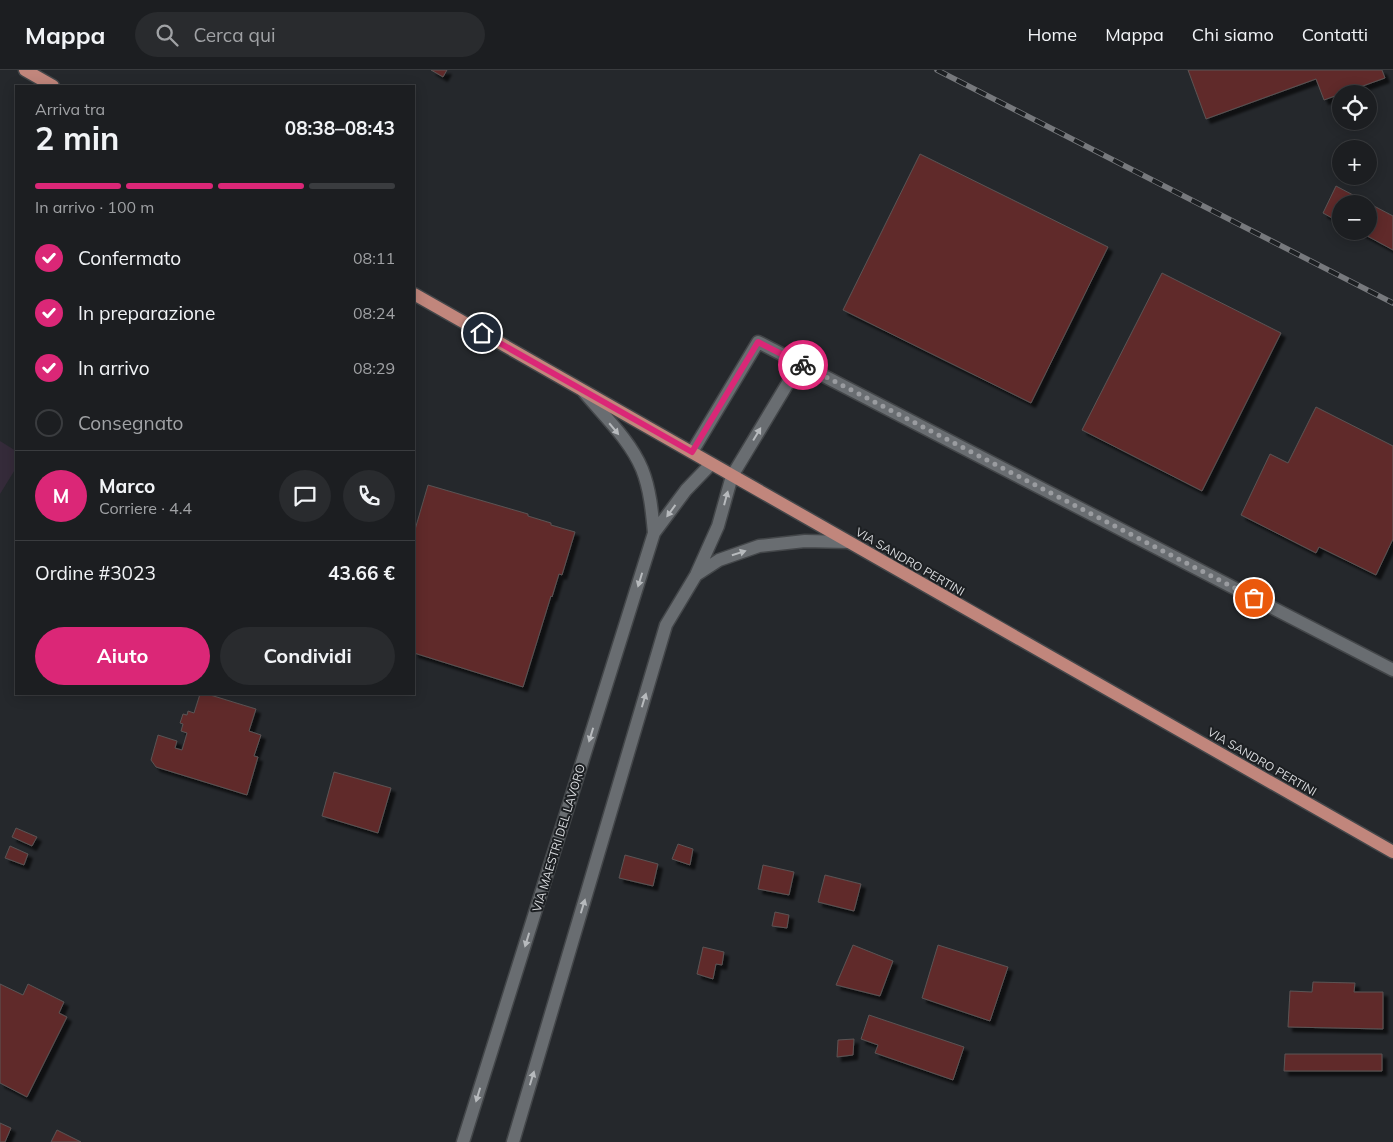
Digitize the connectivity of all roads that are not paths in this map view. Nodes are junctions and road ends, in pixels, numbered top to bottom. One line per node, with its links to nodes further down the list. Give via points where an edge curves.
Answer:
1 (25, 70): 2 (main road)
2 (51, 85)
3 (415, 295): 5 (main road, VIA SANDRO PERTINI)
4 (800, 364): 6 (street, via 758,342); 8 (street, one-way to 4); 12 (street)
5 (583, 391): 6 (main road, VIA SANDRO PERTINI); 9 (street, VIA MAESTRI DEL LAVORO, one-way to 9, via 628,444 642,468 651,498)
6 (692, 452): 7 (main road, VIA SANDRO PERTINI)
7 (711, 464): 8 (main road, VIA SANDRO PERTINI); 9 (street, VIA MAESTRI DEL LAVORO, one-way to 9, via 686,490)
8 (732, 476): 10 (main road, VIA SANDRO PERTINI); 11 (street, one-way to 8, via 718,526)
9 (654, 533): 14 (street, VIA MAESTRI DEL LAVORO, one-way to 14)
10 (848, 542): 11 (street, one-way to 10, via 719,560 759,546 805,541); 13 (main road, VIA SANDRO PERTINI)
11 (696, 575): 15 (street, one-way to 11, via 666,625)
12 (1393, 670)
13 (1393, 852)
14 (463, 1142)
15 (513, 1142)

